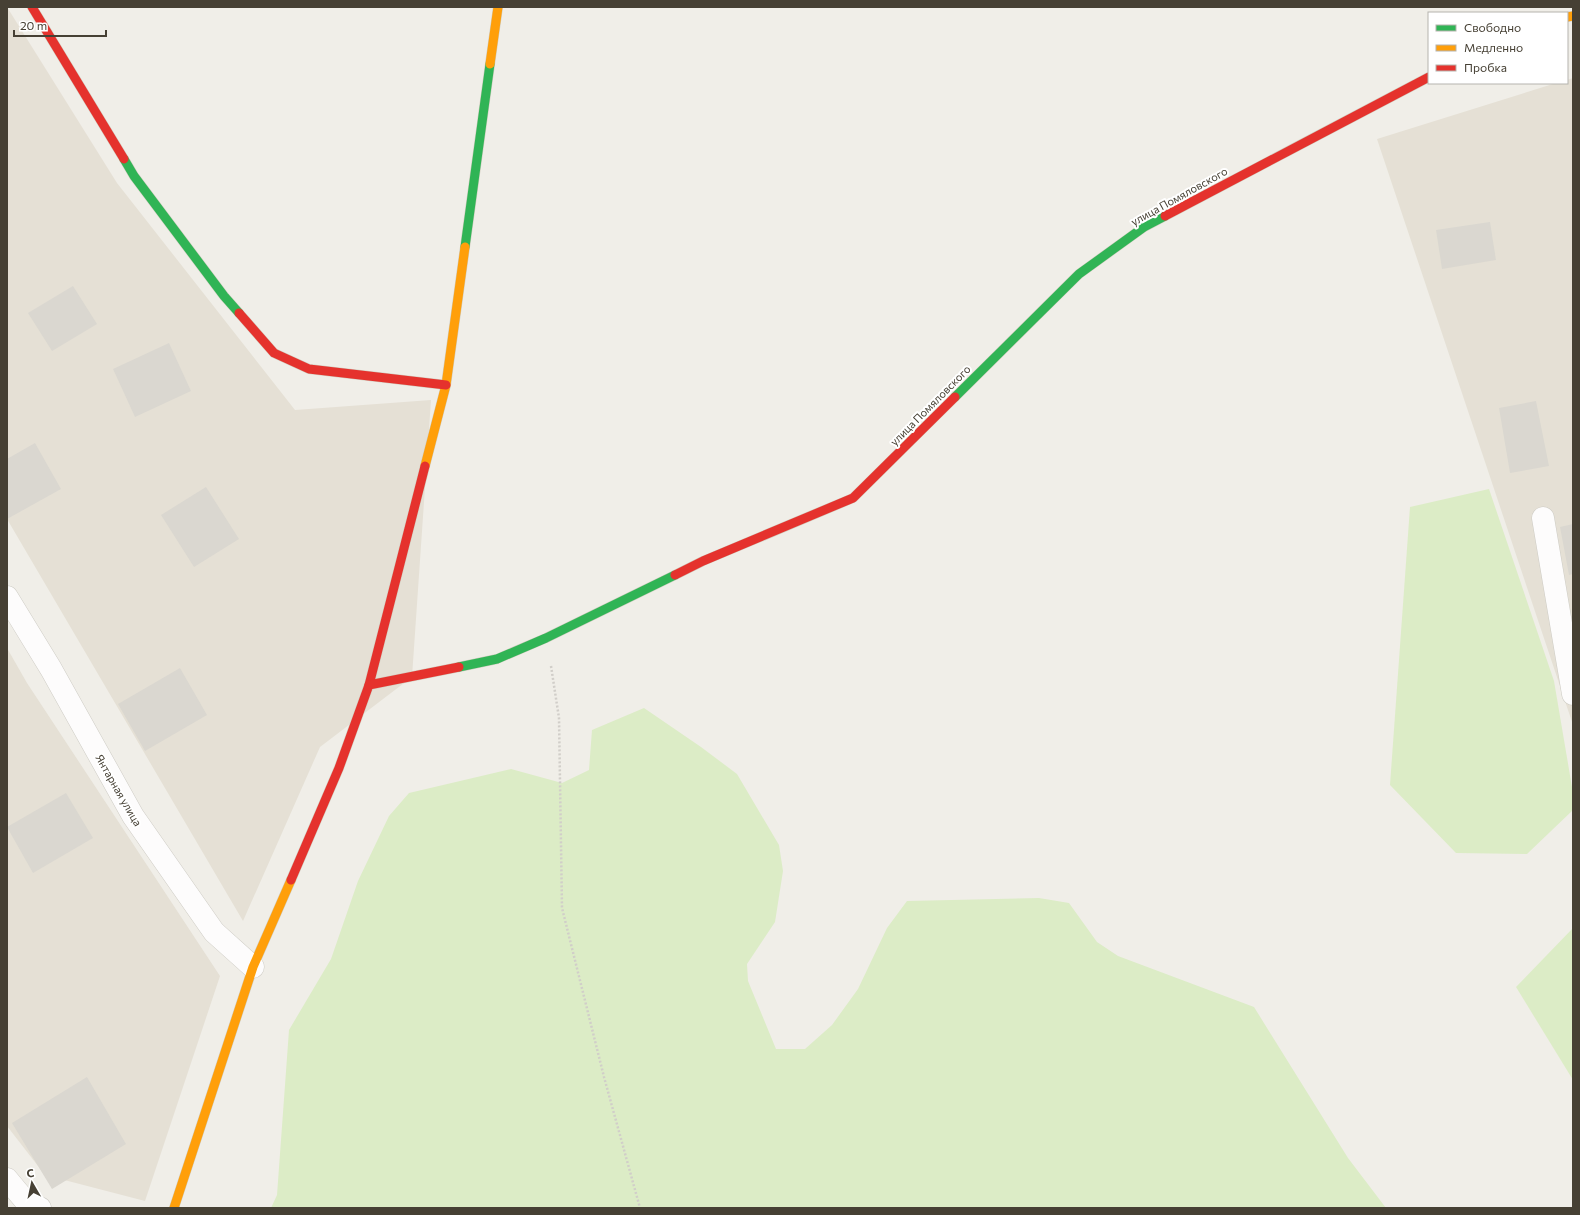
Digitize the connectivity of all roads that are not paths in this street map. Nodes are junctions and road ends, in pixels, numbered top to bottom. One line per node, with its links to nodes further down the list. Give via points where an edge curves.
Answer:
1 (32, 7): 4 (street, via 134,176 224,296 274,353 310,369)
2 (498, 7): 4 (street)
3 (1428, 78): 7 (street, улица Помяловского, via 1144,227 1079,274 852,498 703,561 546,638 497,659)
4 (446, 385): 7 (street)
5 (1543, 518): 8 (street)
6 (7, 597): 9 (street, Янтарная улица, via 51,669 133,816 214,932)
7 (369, 685): 9 (street, via 339,768)
8 (1573, 694)
9 (253, 967): 12 (street)
10 (7, 1179): 11 (street, via 27,1203)
11 (40, 1208)
12 (174, 1208)

